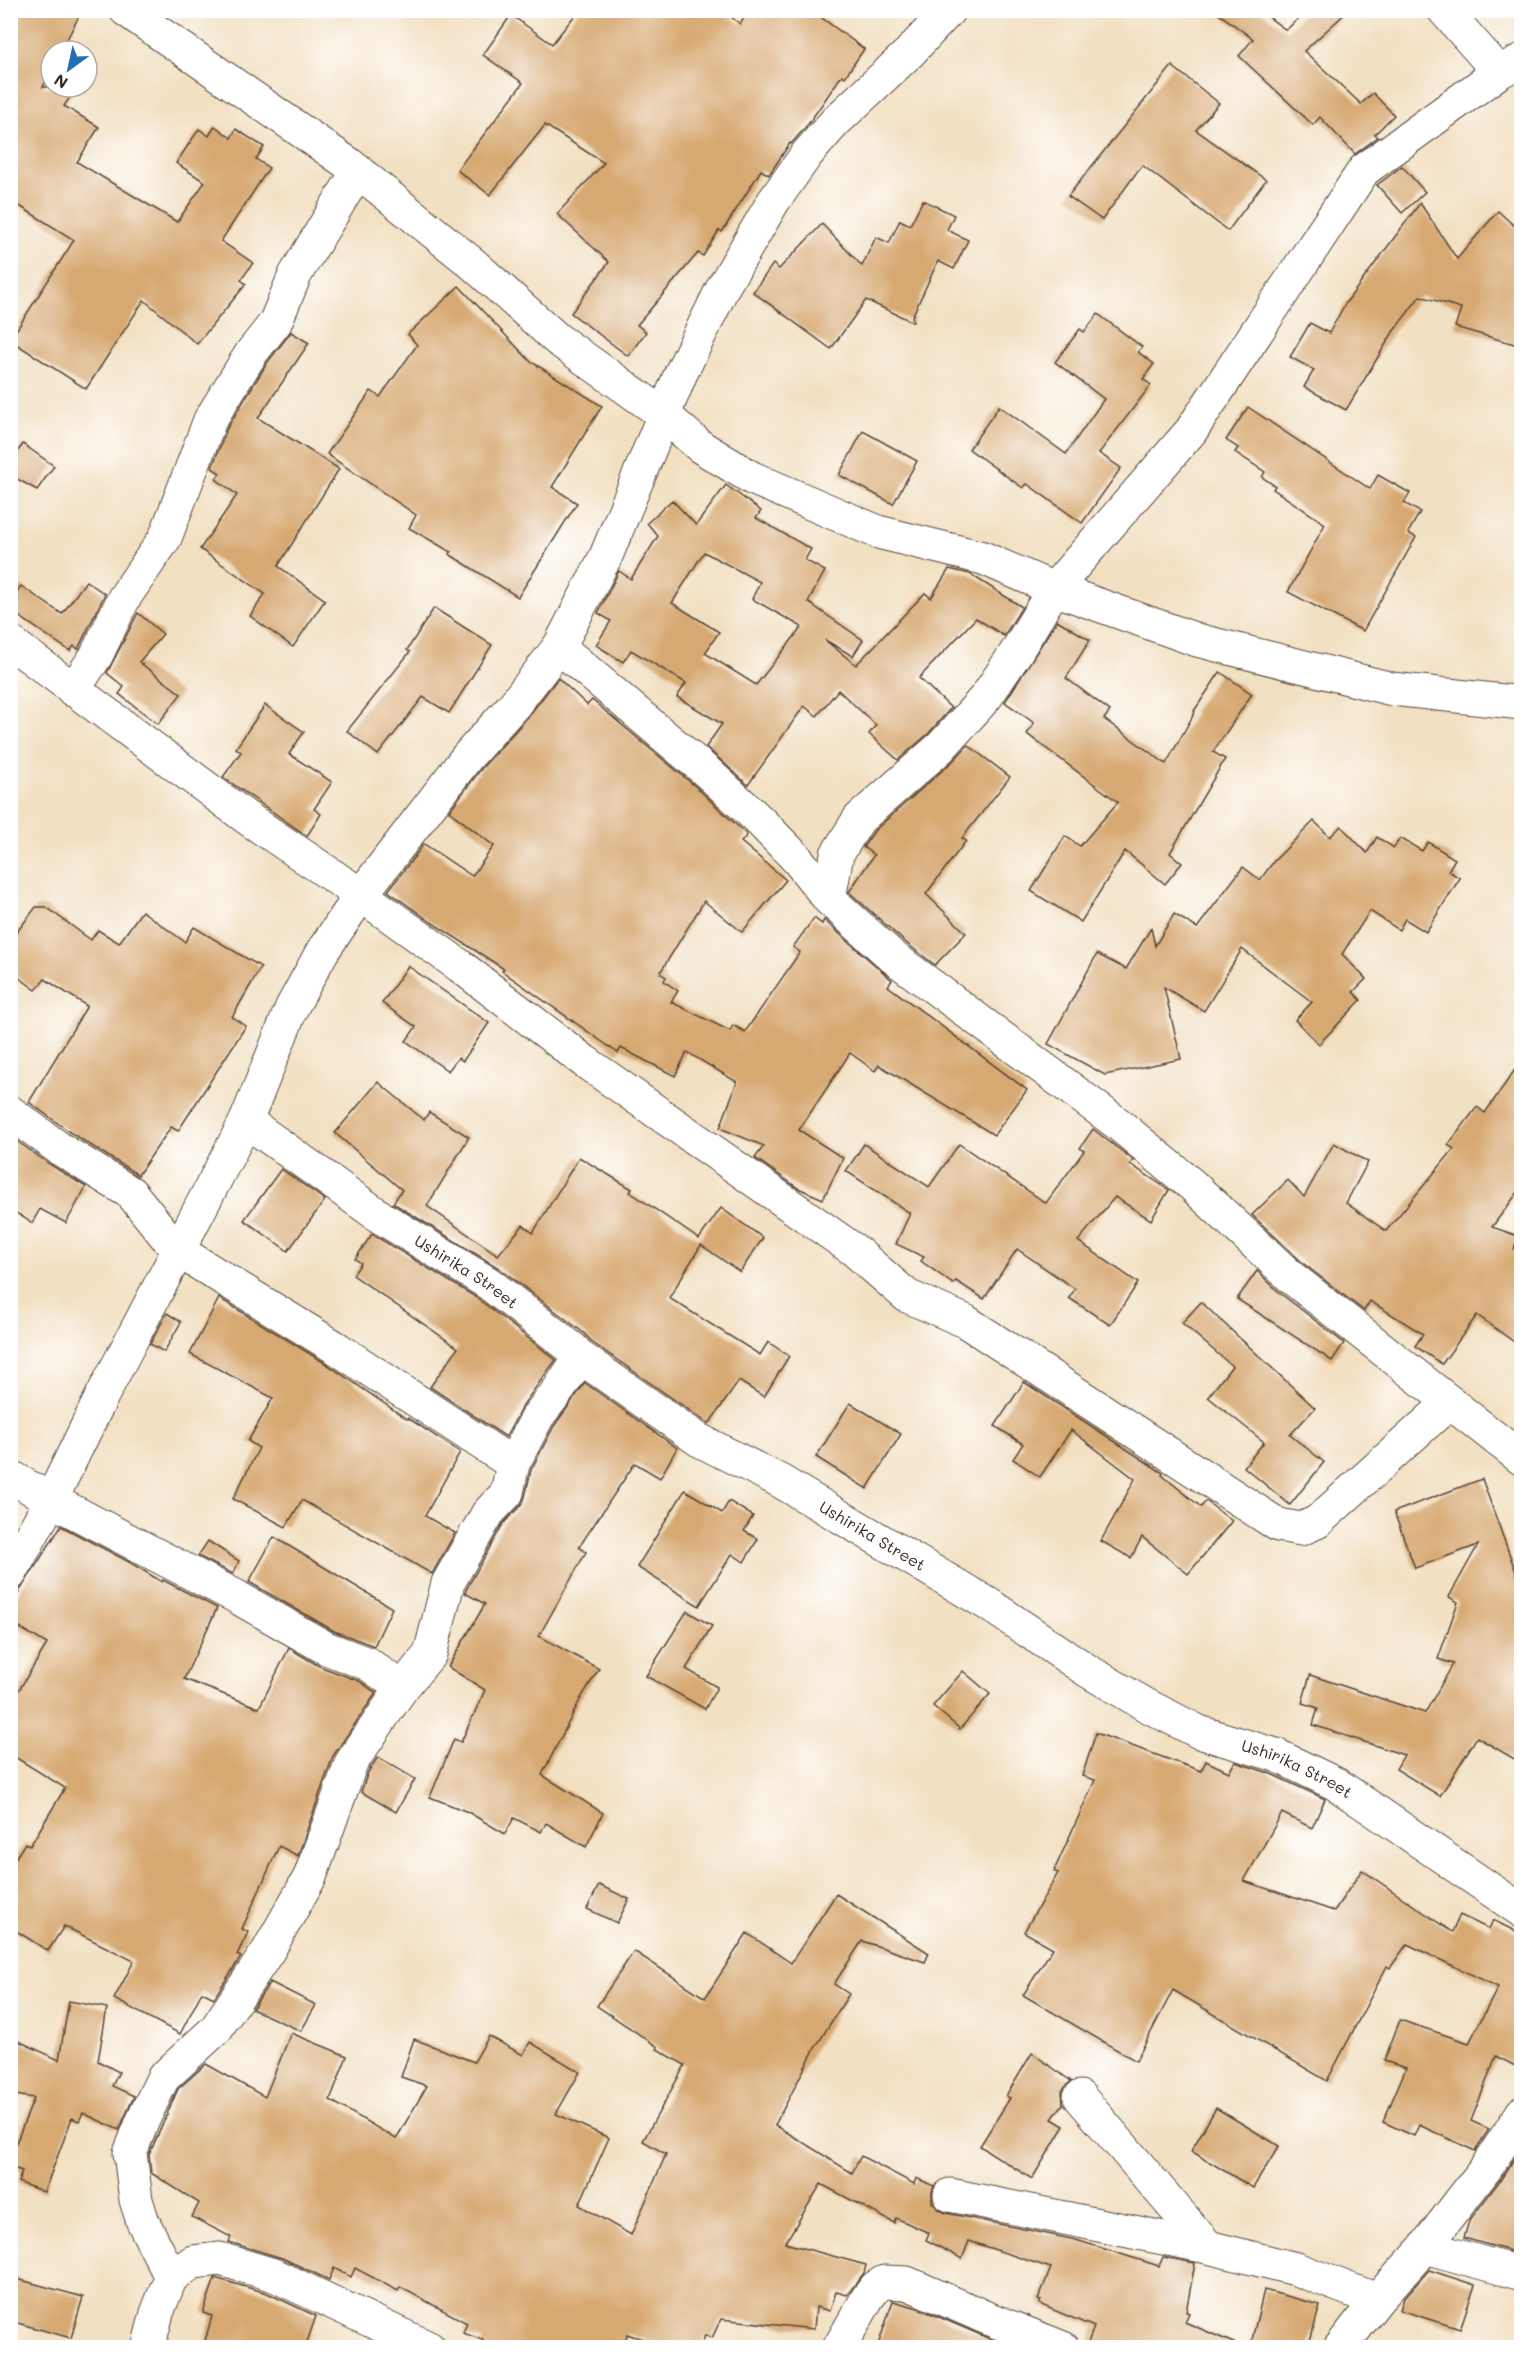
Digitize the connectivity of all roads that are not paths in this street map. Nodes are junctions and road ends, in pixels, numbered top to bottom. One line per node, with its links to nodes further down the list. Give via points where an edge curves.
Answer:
1 (126, 10): 5 (street)
2 (949, 10): 6 (street, via 835,123 773,202 723,287)
3 (1444, 10): 4 (street)
4 (1510, 66): 7 (street, via 1364,170 1191,430)
5 (358, 171): 6 (street, via 473,264 557,339); 10 (street, via 295,275 275,323 210,420 165,538 124,598 96,656)
6 (663, 414): 7 (street, via 701,447 752,478 878,532 982,558); 9 (street, via 606,556)
7 (1054, 589): 11 (street, via 1197,640 1392,689); 13 (street, via 986,697 941,747 859,819 837,854)
8 (10, 642): 10 (street)
9 (559, 647): 12 (street); 13 (street, via 759,820)
10 (73, 690): 12 (street, via 247,818)
11 (1521, 703)
12 (361, 895): 15 (street, via 322,952 292,1007); 18 (street, via 584,1062 854,1250 907,1296 965,1321 1278,1525 1301,1529 1317,1522)
13 (829, 899): 18 (street, via 893,957 1125,1130 1192,1185 1292,1278)
14 (10, 1112): 16 (street, via 131,1193)
15 (246, 1121): 16 (street); 17 (street, Ushirika Street, via 382,1218 488,1282)
16 (177, 1250): 20 (street); 22 (street)
17 (580, 1357): 20 (street, via 538,1416); 25 (street, Ushirika Street, via 699,1440 780,1481 1146,1705 1199,1732 1276,1755 1336,1784)
18 (1450, 1402): 19 (street)
19 (1521, 1459)
20 (513, 1464): 24 (street, via 507,1493 488,1513 448,1583 430,1654)
21 (10, 1476): 22 (street)
22 (51, 1500): 23 (street); 24 (street, via 326,1648 368,1664)
23 (10, 1574)
24 (402, 1688): 32 (street, via 351,1763 310,1877 268,1951 216,2029 163,2078 130,2153 143,2222)
25 (1521, 1911)
26 (1080, 2097): 29 (street)
27 (1521, 2114): 30 (street, via 1486,2168)
28 (950, 2195): 29 (street)
29 (1208, 2247): 33 (street, via 1296,2269)
30 (1425, 2247): 31 (street); 33 (street)
31 (1521, 2274)
32 (171, 2277): 34 (street); 35 (street, via 193,2262 220,2259 247,2266)
33 (1377, 2300): 38 (street)
34 (148, 2348)
35 (429, 2348)
36 (839, 2348): 37 (street, via 868,2297 884,2282 906,2283)
37 (1063, 2348)
38 (1340, 2348)

